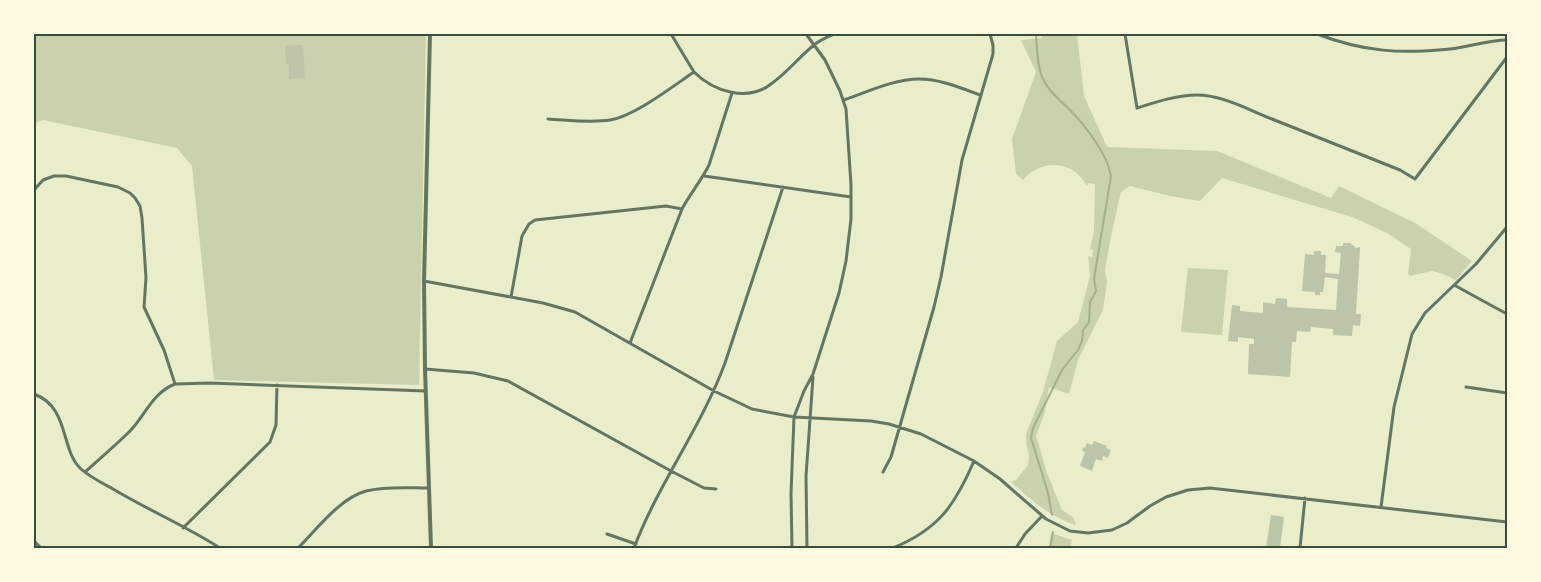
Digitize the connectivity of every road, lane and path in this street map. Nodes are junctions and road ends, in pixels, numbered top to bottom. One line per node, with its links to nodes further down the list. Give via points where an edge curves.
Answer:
1 (430, 34): 22 (street)
2 (670, 34): 11 (street)
3 (806, 34): 9 (street)
4 (834, 34): 9 (street)
5 (990, 34): 13 (street, via 993,54)
6 (1125, 34): 10 (street, via 1137,108 1188,95 1213,97 1400,170 1415,179)
7 (1317, 34): 8 (street, via 1357,46 1398,52)
8 (1507, 40)
9 (815, 44): 12 (street, via 767,87); 14 (street, via 826,60)
10 (1507, 57)
11 (694, 72): 12 (street, via 714,86); 15 (street, via 644,105 617,118)
12 (732, 93): 16 (street)
13 (980, 95): 14 (street, via 920,79 899,82); 38 (street, via 962,160 934,307)
14 (843, 100): 19 (street, via 847,118)
15 (548, 119)
16 (704, 176): 17 (street); 20 (street)
17 (783, 188): 19 (street); 33 (street)
18 (34, 190): 29 (street, via 43,180 66,176 118,187 135,198 142,212 146,278 144,307)
19 (851, 197): 28 (street, via 843,278)
20 (682, 209): 24 (street, via 666,206 535,220 522,236); 26 (street)
21 (1507, 227): 23 (street)
22 (424, 281): 24 (street); 27 (street)
23 (1454, 285): 25 (street); 46 (street, via 1425,313 1412,334 1394,407)
24 (510, 297): 26 (street, via 569,310)
25 (1507, 314)
26 (630, 343): 33 (street)
27 (425, 369): 32 (street); 40 (street, via 486,375 515,384)
28 (813, 374): 36 (street); 37 (street)
29 (175, 384): 30 (street); 41 (street, via 154,399 129,432)
30 (277, 385): 32 (street); 49 (street, via 276,425 270,442)
31 (1466, 387): 34 (street)
32 (426, 391): 43 (street)
33 (714, 391): 36 (street, via 752,409); 40 (street)
34 (1507, 393)
35 (34, 394): 41 (street, via 48,402 54,411 74,459)
36 (794, 417): 37 (street); 57 (street)
37 (809, 418): 38 (street, via 871,421); 58 (street, via 805,502)
38 (900, 427): 39 (street, via 933,439); 42 (street)
39 (974, 461): 47 (street); 59 (street, via 961,491 946,513 924,532)
40 (671, 471): 44 (street, via 704,488); 52 (street)
41 (85, 472): 49 (street)
42 (883, 472)
43 (429, 488): 55 (street, via 375,490 358,494 342,505); 56 (street)
44 (716, 489)
45 (1305, 498): 46 (street); 47 (street, via 1218,488 1188,490 1161,499 1117,528 1095,533 1070,531); 61 (street)
46 (1382, 507): 48 (street)
47 (1042, 516): 60 (street)
48 (1507, 522)
49 (183, 528): 54 (street)
50 (607, 534): 52 (street)
51 (34, 541): 53 (street)
52 (635, 546)
53 (41, 548)
54 (220, 548)
55 (298, 548)
56 (431, 548)
57 (792, 548)
58 (807, 548)
59 (894, 548)
60 (1016, 548)
61 (1300, 548)

